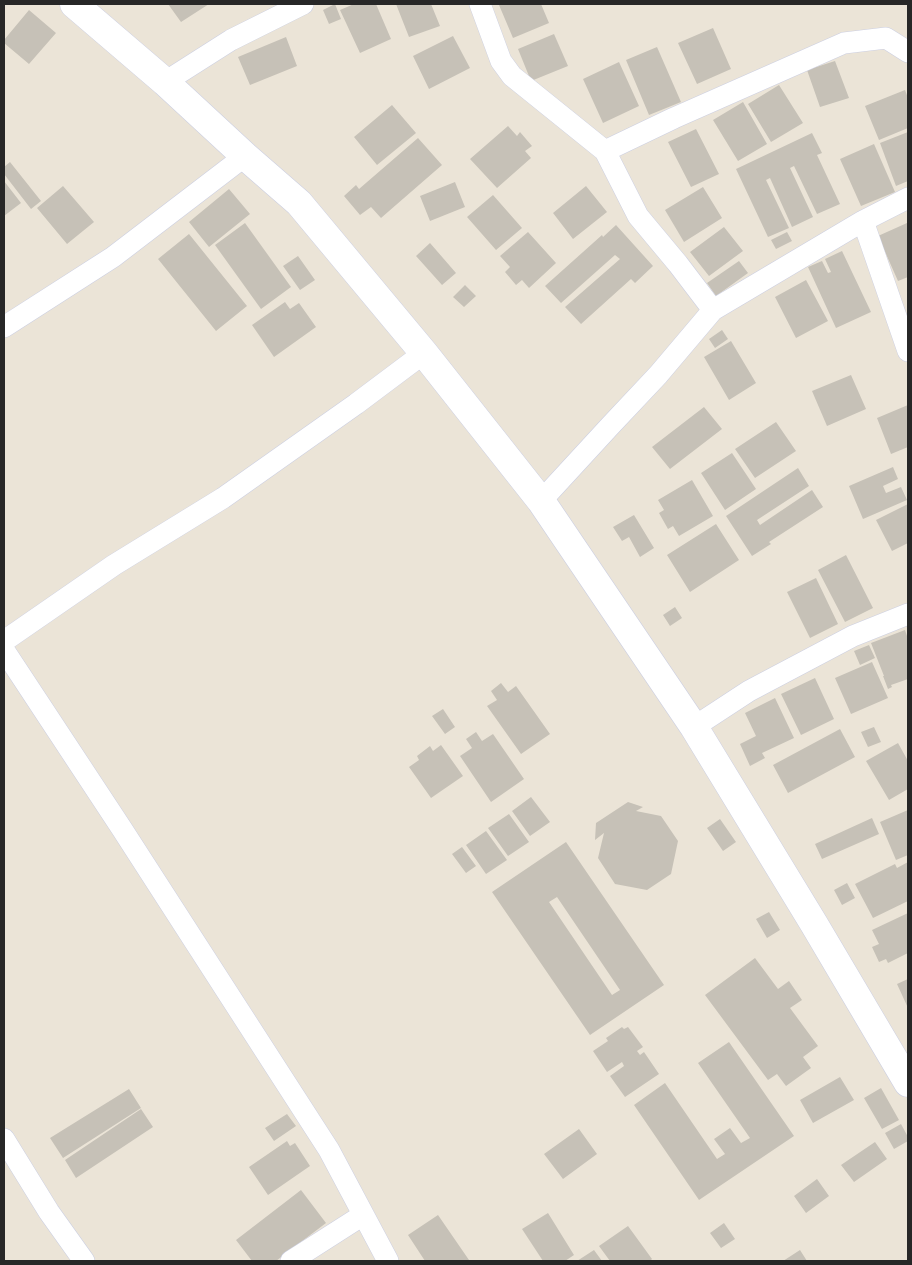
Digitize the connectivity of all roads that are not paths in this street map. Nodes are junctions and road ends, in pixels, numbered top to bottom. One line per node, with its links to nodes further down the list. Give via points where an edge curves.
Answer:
1 (74, 4): 5 (street)
2 (303, 4): 5 (street, via 230,40)
3 (480, 4): 6 (street, via 501,61 512,76)
4 (908, 52): 6 (street, via 886,38 844,44)
5 (165, 82): 7 (street)
6 (605, 151): 10 (street, via 638,216)
7 (245, 156): 11 (street, via 114,257); 13 (street, via 299,203)
8 (908, 198): 9 (street)
9 (863, 220): 10 (street); 12 (street)
10 (713, 310): 14 (street, via 658,375)
11 (4, 327)
12 (908, 350)
13 (424, 353): 14 (street); 16 (street, via 223,498 114,565)
14 (540, 501): 18 (street)
15 (908, 614): 18 (street, via 854,636 749,691)
16 (4, 641)
17 (4, 650): 21 (street, via 324,1142)
18 (694, 727): 19 (street)
19 (908, 1083)
20 (4, 1139): 22 (street)
21 (363, 1215): 23 (street); 24 (street)
22 (84, 1261)
23 (291, 1261)
24 (388, 1261)

